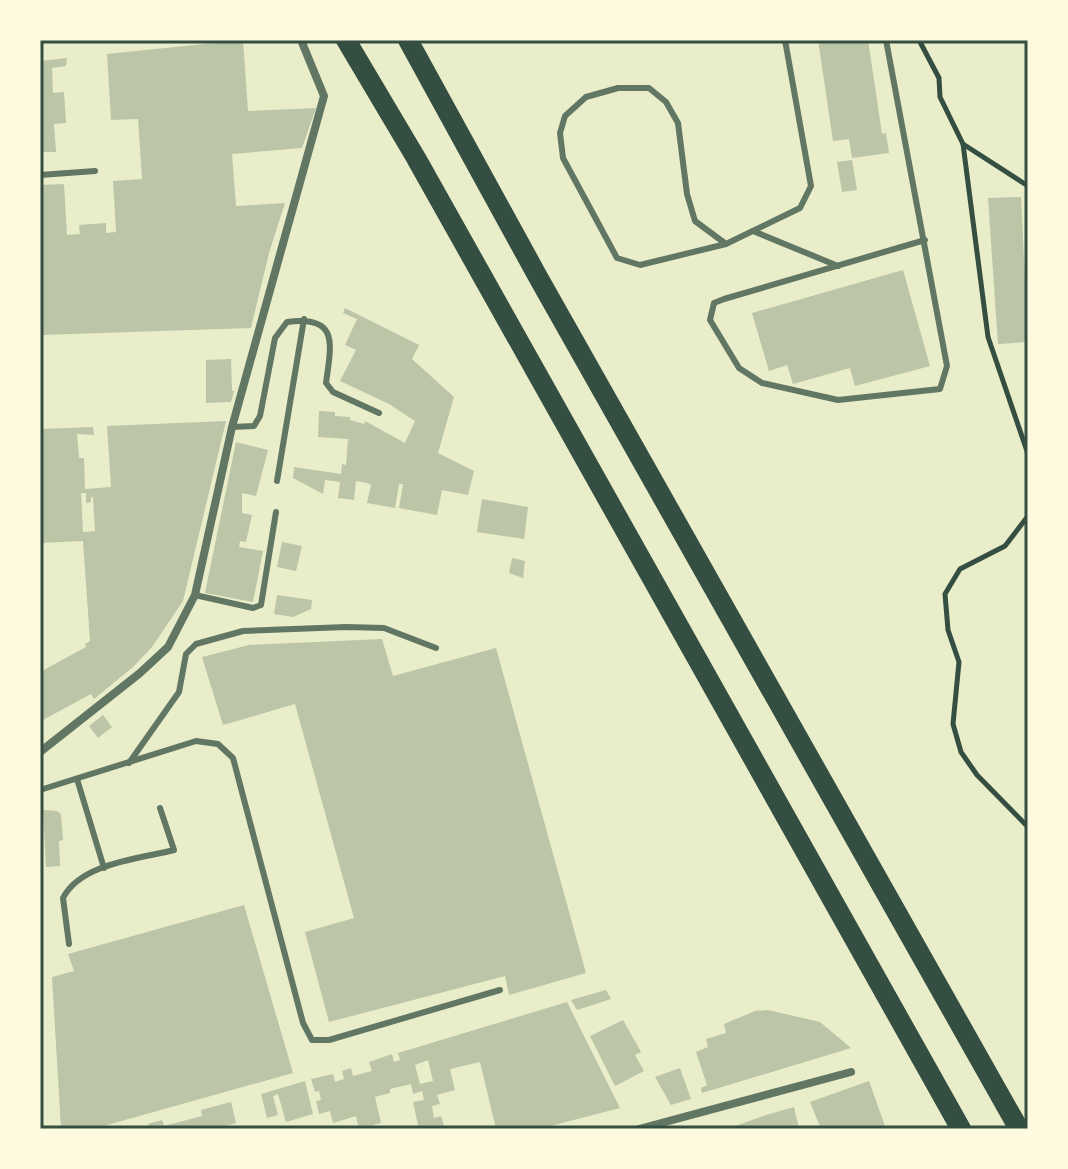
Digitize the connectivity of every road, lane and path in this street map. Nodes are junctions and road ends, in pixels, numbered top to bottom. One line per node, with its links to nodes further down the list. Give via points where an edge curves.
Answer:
1 (301, 40): 17 (street, via 324,96)
2 (346, 40): 35 (highway)
3 (408, 40): 36 (highway)
4 (785, 40): 11 (lane, via 811,186 800,208)
5 (886, 40): 12 (lane)
6 (919, 40): 7 (path)
7 (963, 144): 10 (path); 18 (path, via 988,337)
8 (95, 171): 9 (lane)
9 (40, 175)
10 (1028, 186)
11 (752, 231): 13 (lane); 14 (lane)
12 (925, 240): 14 (lane); 14 (lane, via 947,366 940,389 838,400 762,383 739,368 710,320 714,303)
13 (726, 244): 13 (lane, via 640,265 617,258 563,158 560,133 565,116 586,97 618,88 649,88 666,102 678,123 695,221)
14 (838, 266)
15 (304, 319): 16 (lane, via 326,330 331,344 326,383 333,392); 17 (lane, via 287,322 275,338 254,426); 19 (lane)
16 (379, 413)
17 (232, 427): 22 (street)
18 (1028, 454)
19 (277, 481)
20 (276, 512): 22 (lane, via 261,605 253,608)
21 (1028, 516): 29 (path, via 1005,546 960,569 945,594 948,630 959,662 953,724 961,752)
22 (195, 595): 24 (street, via 168,647)
23 (436, 648): 25 (lane, via 384,628 346,627 243,631 196,644 186,654 179,692)
24 (40, 752)
25 (129, 763): 26 (lane); 32 (lane, via 196,741 218,744 233,758 303,1023 312,1040 329,1040)
26 (77, 779): 27 (lane); 30 (lane)
27 (40, 790)
28 (160, 808): 30 (lane, via 174,850)
29 (1028, 827)
30 (104, 868): 31 (lane, via 77,879 63,898)
31 (69, 944)
32 (500, 990)
33 (851, 1072): 34 (street)
34 (639, 1129)
35 (961, 1129)
36 (1019, 1129)

